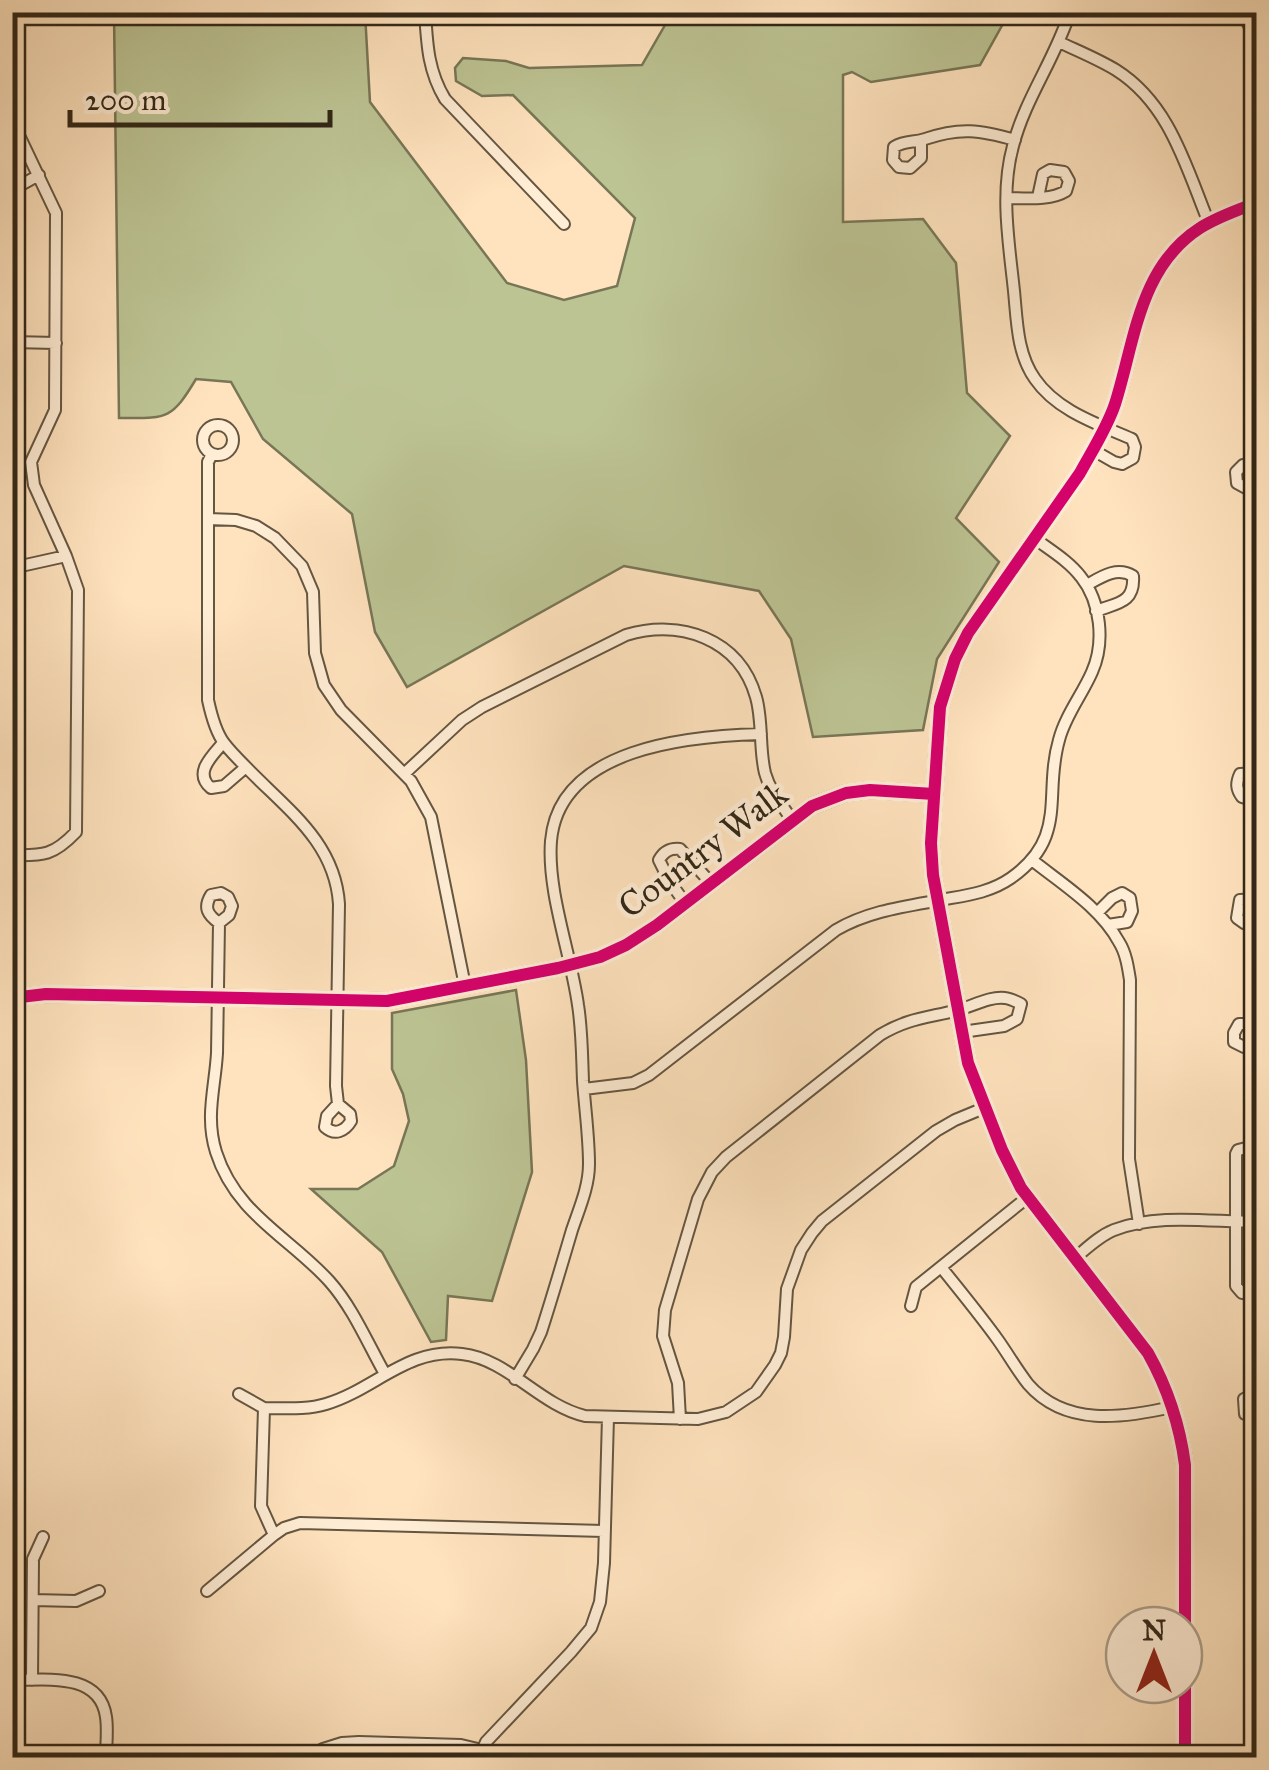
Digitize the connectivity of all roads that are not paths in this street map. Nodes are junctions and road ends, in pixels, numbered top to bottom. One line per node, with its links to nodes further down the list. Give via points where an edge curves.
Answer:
1 (14, 12): 9 (street, via 16,129)
2 (425, 12): 15 (street, via 428,57 445,99)
3 (1070, 12): 6 (street)
4 (1241, 12): 5 (street)
5 (1256, 36)
6 (1059, 42): 7 (street); 14 (street, via 1114,69 1147,96 1172,134)
7 (1014, 140): 8 (street, via 952,130); 12 (street)
8 (921, 141): 8 (street, via 894,146 892,160 910,168 921,158)
9 (38, 175): 10 (street); 18 (street, via 56,213)
10 (12, 190)
11 (1038, 197): 12 (street)
12 (1006, 198): 20 (street, via 1019,338 1028,368 1058,403)
13 (1256, 202): 14 (street)
14 (1208, 223): 20 (street, via 1179,244 1148,288)
15 (564, 224)
16 (1256, 332): 19 (street, via 1250,342)
17 (12, 342): 18 (street)
18 (56, 342): 27 (street, via 54,410 31,462 34,486)
19 (1256, 357)
20 (1104, 427): 21 (street); 21 (street, via 1132,439 1132,458 1122,464)
21 (1093, 450): 26 (street)
22 (212, 454): 25 (street)
23 (1256, 464): 24 (street, via 1236,472 1238,484)
24 (1256, 489)
25 (208, 519): 32 (street, via 208,700); 35 (street, via 256,526 302,566 314,592 315,653 324,685)
26 (1034, 538): 29 (street); 36 (street, via 955,659 940,708)
27 (66, 556): 28 (street); 39 (street, via 78,590 76,832 44,856)
28 (12, 568)
29 (1086, 585): 30 (street); 30 (street, via 1112,572 1134,576 1127,599)
30 (1096, 612): 40 (street, via 1095,667 1059,740 1049,828)
31 (761, 734): 35 (street, via 752,684 728,653 682,630 644,630 482,707); 38 (street, via 765,772); 49 (street, via 641,749 579,784 563,804 552,838)
32 (223, 743): 33 (street); 33 (street, via 205,767 206,783 224,786)
33 (246, 767): 53 (street, via 306,827 330,864 339,904)
34 (1256, 773): 37 (street, via 1237,780 1242,797)
35 (404, 774): 50 (street, via 431,816)
36 (934, 794): 38 (street, Country Walk, via 846,793); 43 (street)
37 (1256, 801)
38 (792, 820): 41 (street, Country Walk)
39 (12, 855)
40 (1032, 860): 43 (street, via 999,886); 45 (street)
41 (711, 883): 44 (street, Country Walk); 44 (street, via 680,849 663,853 663,871)
42 (1255, 899): 47 (street, via 1240,900 1236,918)
43 (938, 901): 54 (street); 58 (street, via 852,920 650,1076)
44 (685, 903): 49 (street, Country Walk, via 626,945)
45 (1097, 913): 48 (street); 48 (street, via 1122,893 1130,898 1127,922)
46 (219, 923): 52 (street)
47 (1256, 924)
48 (1108, 925): 65 (street, via 1130,980 1129,1159)
49 (570, 965): 50 (street, Country Walk); 58 (street)
50 (465, 986): 53 (street, Country Walk)
51 (12, 998): 52 (street, Country Walk)
52 (218, 998): 53 (street, Country Walk); 70 (street, via 210,1110 223,1169 254,1214 337,1290)
53 (337, 1001): 59 (street)
54 (958, 1010): 56 (street); 56 (street, via 1007,998 1021,1004 1017,1019 1004,1026); 77 (street, via 910,1019 880,1035 712,1172 698,1199 664,1322)
55 (1254, 1024): 57 (street, via 1239,1024 1234,1042)
56 (962, 1032): 60 (street)
57 (1256, 1048)
58 (584, 1089): 71 (street, via 585,1190 541,1332)
59 (338, 1104)
60 (984, 1108): 62 (street); 77 (street, via 936,1131 822,1222 792,1270 781,1353 766,1381 726,1412)
61 (1256, 1150): 63 (street, via 1236,1154)
62 (1028, 1198): 66 (street); 67 (street)
63 (1236, 1222): 64 (street); 65 (street); 68 (street, via 1236,1286 1242,1293)
64 (1256, 1222)
65 (1139, 1224): 66 (street, via 1113,1230)
66 (1075, 1258): 74 (street, via 1148,1354)
67 (941, 1267): 69 (street, via 916,1287); 74 (street, via 1048,1402 1095,1418)
68 (1256, 1291)
69 (911, 1306)
70 (385, 1374): 71 (street, via 445,1353 478,1358); 75 (street, via 324,1405)
71 (514, 1378): 76 (street, via 567,1412)
72 (1256, 1393): 78 (street, via 1244,1399 1245,1414)
73 (239, 1394): 75 (street)
74 (1172, 1407): 90 (street, via 1185,1464)
75 (264, 1408): 80 (street, via 260,1506)
76 (608, 1417): 77 (street); 79 (street)
77 (680, 1419)
78 (1256, 1419)
79 (604, 1531): 80 (street, via 315,1522); 87 (street, via 600,1602 591,1628)
80 (274, 1534): 83 (street)
81 (43, 1537): 84 (street, via 33,1558)
82 (100, 1591): 84 (street, via 76,1600)
83 (208, 1591)
84 (33, 1600): 86 (street)
85 (12, 1680): 86 (street)
86 (32, 1680): 88 (street, via 71,1681 93,1692 106,1717)
87 (480, 1754): 89 (street, via 460,1745 342,1744)
88 (106, 1758)
89 (308, 1758)
90 (1185, 1758)

